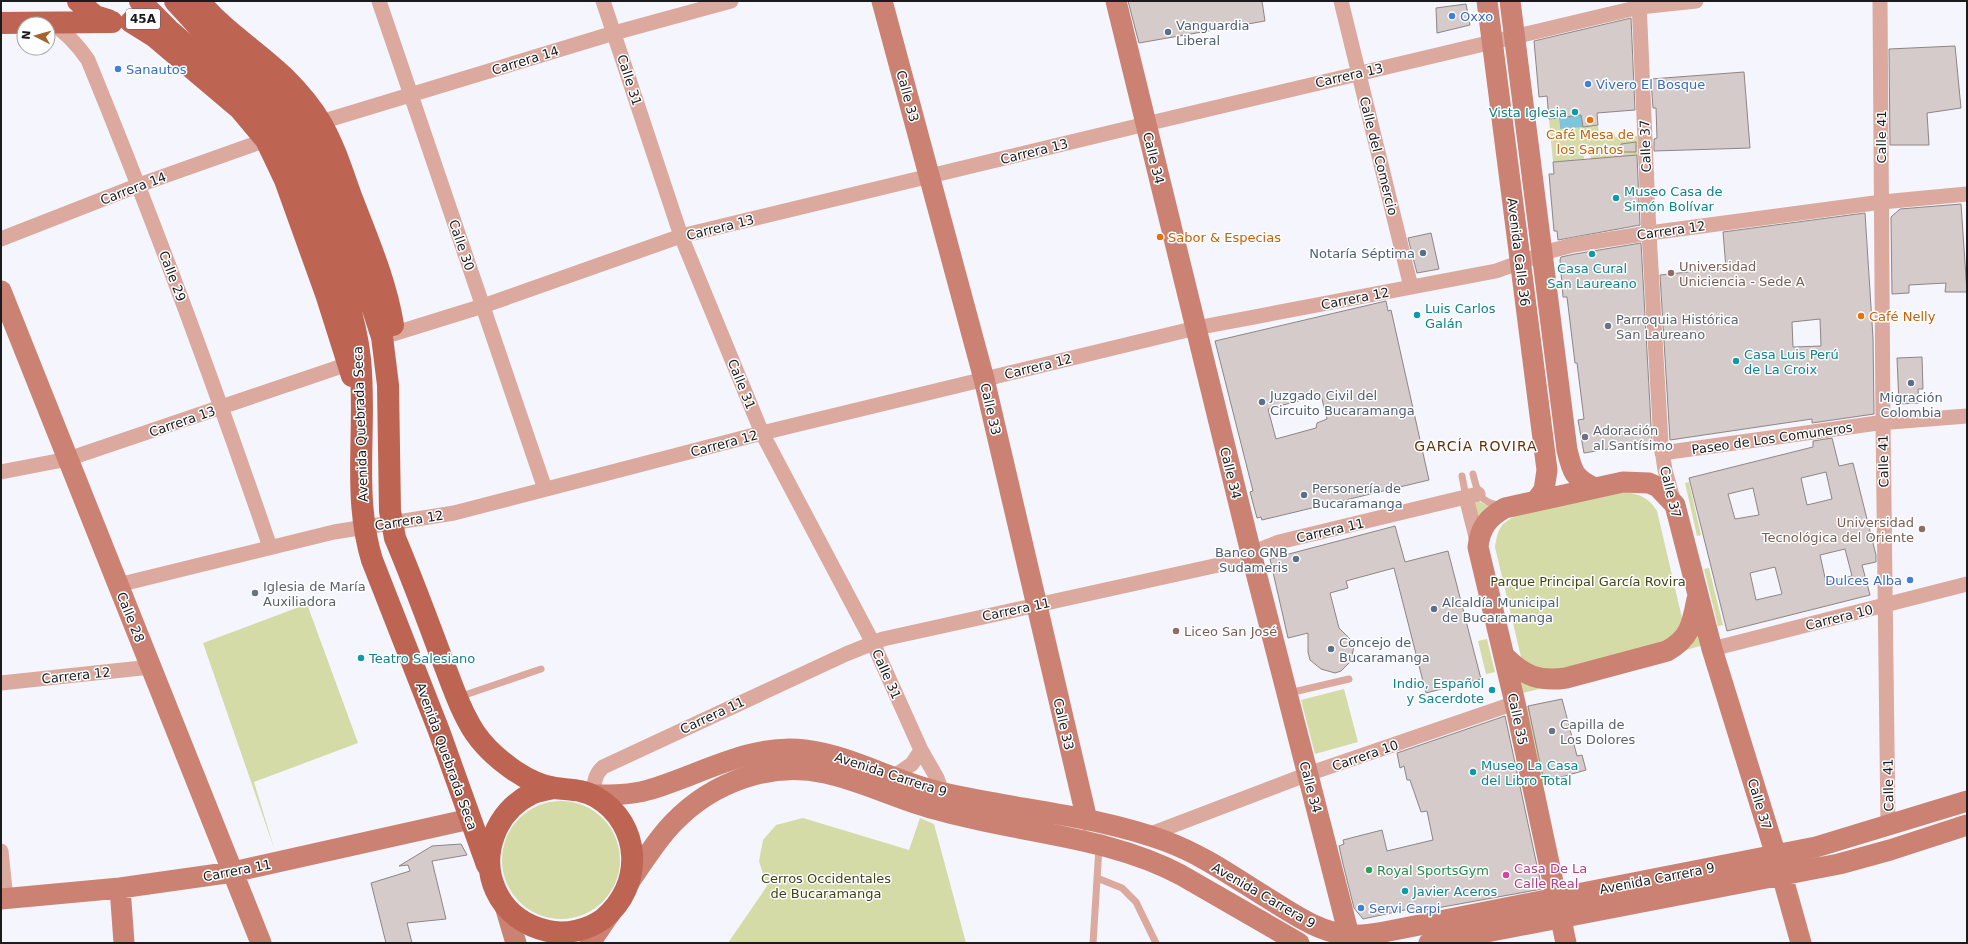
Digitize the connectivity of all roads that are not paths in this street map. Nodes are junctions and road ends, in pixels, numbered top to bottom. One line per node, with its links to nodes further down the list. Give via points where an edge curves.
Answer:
1 (78, 1): 18 (main road, 45A, via 95,16)
2 (140, 1): 44 (main road, Avenida Quebrada Seca, bridge, via 169,30 263,111 278,130 291,153 347,295)
3 (168, 1): 18 (main road, 45A, via 149,17)
4 (175, 1): 43 (main road, Avenida Quebrada Seca, via 207,36 252,73 288,108 314,152 372,302)
5 (199, 1): 27 (main road, via 223,26 285,78)
6 (379, 1): 26 (street, Calle 30)
7 (603, 1): 22 (street, Calle 31)
8 (731, 1): 22 (street, Carrera 14)
9 (1116, 1): 28 (main road, Calle 34)
10 (1341, 1): 25 (street, Calle del Comercio)
11 (1487, 1): 24 (main road, Avenida Calle 36)
12 (1510, 1): 23 (main road, Avenida Calle 36)
13 (1696, 1): 15 (street, Carrera 13)
14 (1880, 1): 33 (street, Calle 41)
15 (1640, 4): 23 (street, Carrera 13); 34 (street, Calle 37)
16 (886, 5): 30 (main road, Calle 33)
17 (56, 22): 18 (main road, 45A)
18 (122, 22): 29 (main road, via 156,39 239,108)
19 (1, 23): 20 (main road, 45A)
20 (16, 23)
21 (56, 27): 31 (street, Calle 29, via 67,34 88,60)
22 (614, 33): 26 (street, Carrera 14); 35 (street, Calle 31)
23 (1515, 36): 24 (street, Carrera 13); 37 (main road, Avenida Calle 36)
24 (1493, 41): 25 (street, Carrera 13); 38 (main road, Avenida Calle 36)
25 (1358, 73): 28 (street, Carrera 13); 39 (street, Calle del Comercio)
26 (411, 94): 27 (street, Carrera 14); 41 (street, Calle 30)
27 (320, 122): 43 (main road, via 330,142 384,288)
28 (1146, 124): 30 (street, Carrera 13); 42 (main road, Calle 34)
29 (266, 140): 31 (street, Carrera 14); 44 (main road, via 285,180 326,294)
30 (929, 176): 35 (street, Carrera 13); 45 (main road, Calle 33)
31 (139, 185): 36 (street, Carrera 14); 46 (street, Calle 29)
32 (1967, 194): 33 (street, Carrera 12)
33 (1882, 202): 34 (street, Carrera 12); 48 (street, Calle 41)
34 (1649, 233): 37 (street, Carrera 12, via 1573,245); 50 (street, Calle 37)
35 (681, 236): 41 (street, Carrera 13); 49 (street, Calle 31)
36 (1, 239)
37 (1542, 254): 38 (street, Carrera 12); 55 (main road, Avenida Calle 36, via 1570,464 1583,483)
38 (1521, 263): 39 (street, Carrera 12, via 1496,271); 58 (main road, Avenida Calle 36, via 1547,470 1544,490)
39 (1411, 287): 42 (street, Carrera 12)
40 (1, 291): 51 (main road, Calle 28)
41 (483, 306): 43 (street, Carrera 13); 56 (street, Calle 30)
42 (1196, 328): 45 (street, Carrera 12); 65 (main road, Calle 34)
43 (388, 336): 61 (main road, Avenida Quebrada Seca, via 395,358 390,438)
44 (354, 362): 46 (street, Carrera 13); 62 (main road, Avenida Quebrada Seca, via 362,425)
45 (984, 379): 49 (street, Carrera 12); 69 (main road, Calle 33)
46 (222, 407): 51 (street, Carrera 13); 63 (street, Calle 29)
47 (1967, 416): 48 (street)
48 (1883, 423): 50 (street, Paseo de Los Comuneros); 70 (street, Calle 41)
49 (762, 433): 56 (street, Carrera 12); 71 (street, Calle 31)
50 (1662, 453): 59 (street, Calle 37)
51 (68, 459): 52 (street, Carrera 13); 67 (main road, Calle 28)
52 (1, 472)
53 (1473, 474): 57 (lane)
54 (1462, 476): 57 (lane)
55 (1595, 488): 58 (main road); 59 (main road, via 1623,482 1649,483 1658,487)
56 (545, 489): 61 (street, Carrera 12, via 448,514)
57 (1472, 496): 60 (lane, via 1496,504); 64 (street, Calle 35); 65 (street, Carrera 11, via 1279,542)
58 (1536, 501): 60 (main road)
59 (1674, 505): 68 (main road, Calle 37)
60 (1514, 506): 64 (main road, via 1505,508 1491,517 1484,525)
61 (392, 524): 62 (street, Carrera 12); 79 (main road, Avenida Quebrada Seca, via 395,538)
62 (364, 528): 63 (street, Carrera 12, via 334,532); 89 (main road, Avenida Quebrada Seca, via 372,560 439,731)
63 (270, 547): 67 (street, Carrera 12)
64 (1478, 547): 73 (main road, Calle 35)
65 (1251, 553): 69 (street, Carrera 11, via 1223,564); 78 (main road, Calle 34)
66 (1967, 584): 70 (street, Carrera 10)
67 (118, 585): 74 (main road, Calle 28)
68 (1697, 594): 72 (main road, Calle 37); 73 (main road, via 1694,617 1686,636 1666,652 1550,680 1530,676 1513,666)
69 (1037, 605): 71 (street, Carrera 11, via 892,636); 90 (main road, Calle 33)
70 (1885, 605): 72 (street, Carrera 10); 91 (street, Calle 41)
71 (873, 643): 81 (street, Calle 31); 86 (street, Carrera 11, via 603,767 597,773)
72 (1712, 649): 96 (main road, Calle 37)
73 (1504, 656): 80 (main road, Calle 35)
74 (151, 667): 77 (street, Carrera 12); 97 (main road, Calle 28)
75 (541, 669): 79 (lane)
76 (1349, 679): 78 (lane)
77 (1, 683)
78 (1287, 694): 82 (main road, Calle 34)
79 (457, 697): 84 (main road, Avenida Quebrada Seca, via 475,733 493,753 511,769)
80 (1515, 703): 82 (street, Carrera 10); 105 (main road, Calle 35)
81 (921, 750): 83 (street, via 912,764); 85 (street, Calle 31)
82 (1308, 774): 93 (street, Carrera 10); 107 (main road, Calle 34)
83 (893, 776): 85 (main road, Avenida Carrera 9); 86 (main road, Avenida Carrera 9, via 845,758 792,749 762,752 729,761 637,792)
84 (553, 788): 86 (main road, via 574,789); 98 (main road, via 532,794 513,806 499,823 491,843)
85 (943, 793): 88 (street, Calle 31); 90 (main road, Avenida Carrera 9)
86 (594, 795): 101 (main road, Avenida Quebrada Seca, via 618,815 628,835 633,858)
87 (1967, 801): 91 (main road, Avenida Carrera 9)
88 (949, 813): 94 (main road, Avenida Carrera 9); 101 (main road, Avenida Carrera 9, via 825,773 783,770 765,772 720,787 688,808 673,823)
89 (470, 819): 97 (main road, Carrera 11); 98 (main road, Avenida Quebrada Seca)
90 (1087, 820): 93 (main road, Avenida Carrera 9)
91 (1888, 825): 96 (main road, Avenida Carrera 9)
92 (1967, 825): 99 (main road, Avenida Carrera 9, via 1865,857)
93 (1148, 835): 107 (main road, Avenida Carrera 9, via 1200,857 1307,922)
94 (1099, 845): 100 (lane); 115 (main road, Avenida Carrera 9, via 1162,864)
95 (1, 851): 103 (street)
96 (1776, 855): 99 (main road, Calle 37); 105 (main road, Avenida Carrera 9)
97 (233, 872): 102 (main road, Carrera 11); 109 (main road, Calle 28)
98 (490, 875): 104 (main road, Avenida Quebrada Seca, via 496,892)
99 (1782, 875): 105 (main road, Avenida Carrera 9); 118 (main road, Calle 37)
100 (1097, 878): 113 (lane); 114 (lane, via 1122,888 1136,902)
101 (630, 881): 106 (main road, Avenida Quebrada Seca, via 623,897)
102 (120, 888): 103 (main road, Carrera 11); 108 (main road)
103 (3, 899)
104 (505, 906): 106 (main road, Avenida Quebrada Seca, via 520,920 535,928 552,932 585,928); 110 (main road); 111 (main road)
105 (1558, 908): 107 (main road, Avenida Carrera 9); 116 (main road, Avenida Carrera 9); 117 (main road, Calle 35)
106 (612, 911): 112 (main road)
107 (1350, 939)
108 (124, 943)
109 (261, 943)
110 (504, 943)
111 (516, 943)
112 (590, 943)
113 (1093, 943)
114 (1156, 943)
115 (1299, 943)
116 (1429, 943)
117 (1566, 943)
118 (1801, 943)

